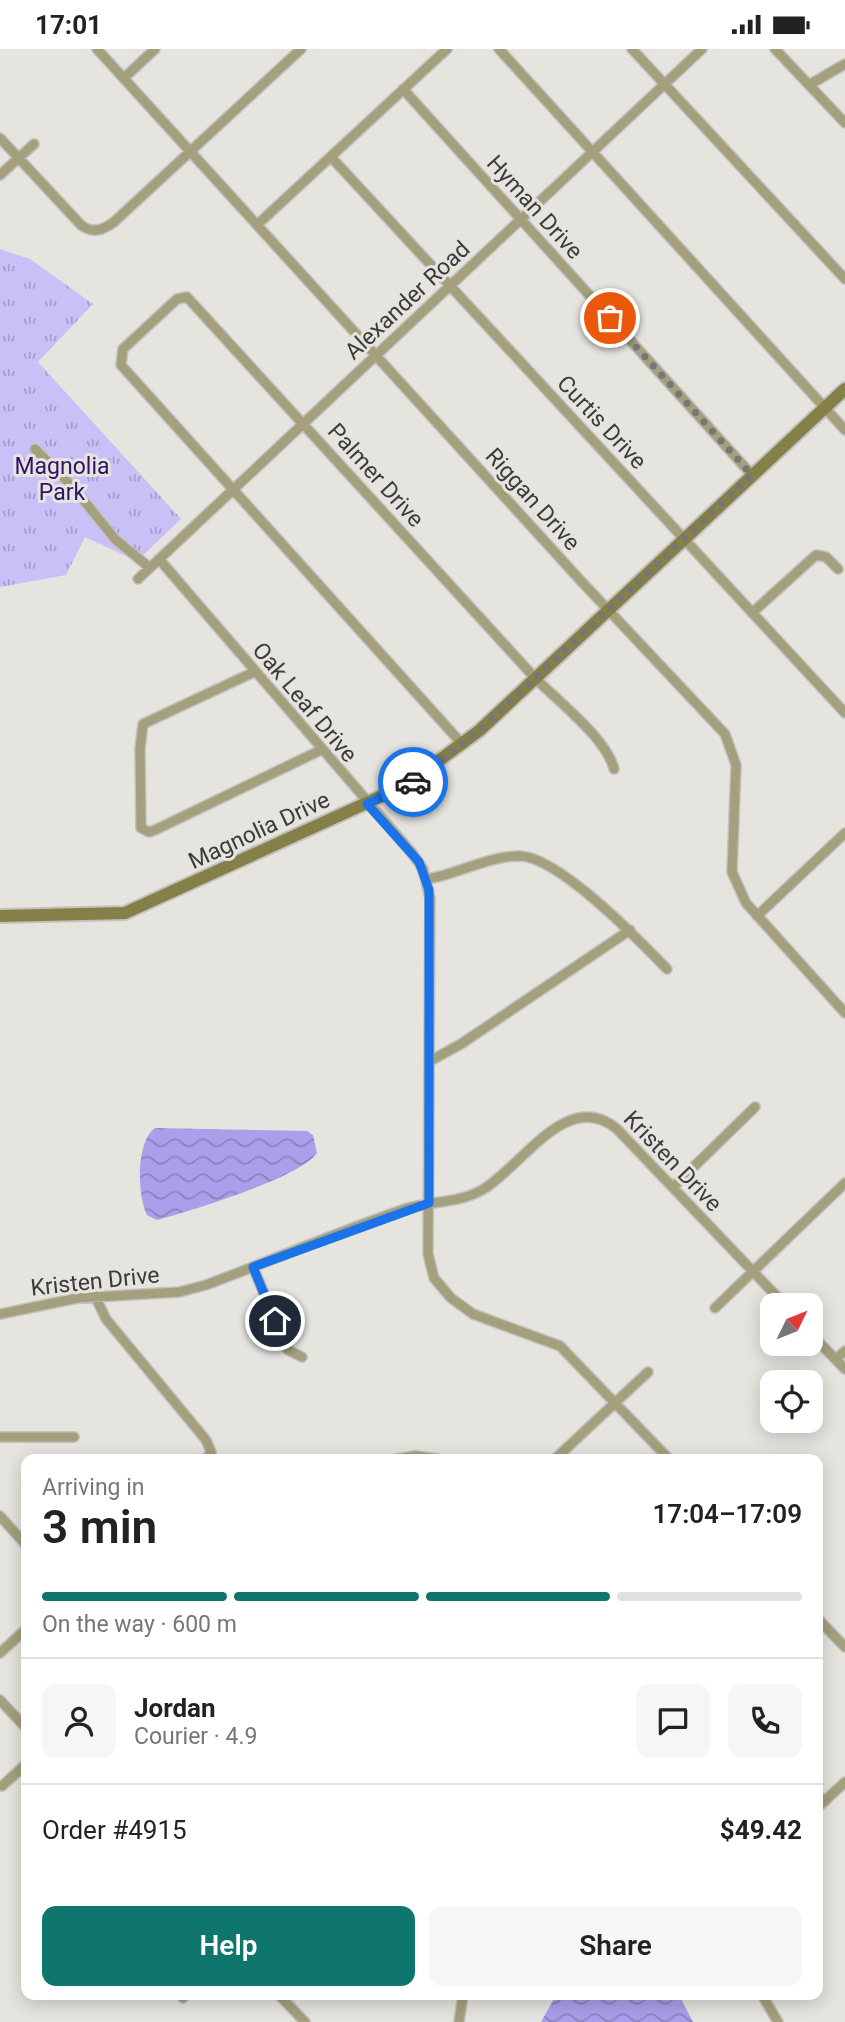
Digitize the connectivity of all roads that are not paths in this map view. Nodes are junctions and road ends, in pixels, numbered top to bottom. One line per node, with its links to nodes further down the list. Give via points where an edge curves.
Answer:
1 (97, 49): 10 (street, Riggan Drive)
2 (155, 49): 10 (street)
3 (301, 49): 17 (street)
4 (447, 49): 13 (street)
5 (499, 49): 18 (street)
6 (632, 49): 11 (street)
7 (702, 49): 11 (street, Alexander Road)
8 (775, 49): 12 (street)
9 (845, 64): 12 (street)
10 (124, 78): 17 (street, Riggan Drive)
11 (665, 84): 18 (street, Alexander Road); 24 (street)
12 (809, 85): 14 (street)
13 (402, 89): 19 (street); 22 (street, Hyman Drive)
14 (845, 123)
15 (0, 138): 20 (street)
16 (34, 144): 20 (street)
17 (192, 151): 20 (street, via 100,230 81,225); 23 (street, Riggan Drive)
18 (593, 152): 22 (street, Alexander Road); 28 (street)
19 (331, 157): 23 (street); 25 (street, Curtis Drive)
20 (19, 158): 21 (street)
21 (0, 175)
22 (521, 220): 25 (street, Alexander Road); 32 (street, Hyman Drive)
23 (258, 224): 26 (street, Riggan Drive)
24 (845, 279)
25 (450, 286): 26 (street, Alexander Road); 34 (street, Curtis Drive)
26 (376, 355): 29 (street, Alexander Road); 39 (street, Riggan Drive)
27 (845, 389): 28 (street, Magnolia Drive)
28 (825, 408): 30 (street); 32 (street, Magnolia Drive)
29 (303, 424): 33 (street, Alexander Road); 33 (street, Palmer Drive, via 187,297 177,299 126,345 121,365); 42 (street, Palmer Drive)
30 (845, 430)
31 (35, 449): 36 (street, via 115,539)
32 (752, 475): 34 (street, Magnolia Drive)
33 (233, 490): 35 (street, Alexander Road); 44 (street)
34 (684, 539): 39 (street, Magnolia Drive); 40 (street, Curtis Drive)
35 (159, 559): 36 (street, Alexander Road); 41 (street, Oak Leaf Drive)
36 (150, 568): 38 (street, Alexander Road)
37 (838, 569): 40 (street, via 820,553 816,555)
38 (138, 579)
39 (608, 610): 42 (street, Magnolia Drive); 51 (street, Riggan Drive, via 730,741 736,765 733,878)
40 (752, 613): 43 (street, Curtis Drive)
41 (254, 672): 45 (street, Oak Leaf Drive); 45 (street, via 141,727 141,828 149,832)
42 (536, 678): 44 (street, Magnolia Drive); 46 (street, Palmer Drive, via 611,756)
43 (845, 713)
44 (463, 744): 47 (street, Magnolia Drive, via 417,779)
45 (321, 750): 47 (street, Oak Leaf Drive)
46 (614, 769)
47 (367, 804): 49 (street, Oak Leaf Drive, via 419,862); 50 (street, Magnolia Drive, via 125,913)
48 (845, 834): 51 (street)
49 (427, 879): 52 (street, via 507,857 531,858 569,881); 55 (street, Oak Leaf Drive)
50 (0, 916)
51 (757, 916): 54 (street, Riggan Drive)
52 (629, 930): 53 (street); 55 (street)
53 (667, 969)
54 (845, 1013)
55 (430, 1061): 59 (street, Oak Leaf Drive)
56 (755, 1107): 58 (street)
57 (845, 1183): 61 (street)
58 (673, 1187): 59 (street, Kristen Drive, via 611,1123 581,1115 555,1129 483,1189); 61 (street, Kristen Drive)
59 (429, 1203): 60 (street, Kristen Drive); 72 (street, Oak Leaf Drive, via 429,1262 445,1291 473,1314 556,1343)
60 (253, 1267): 63 (street, Kristen Drive, via 191,1290); 68 (street, via 288,1350)
61 (753, 1271): 62 (street, Kristen Drive); 64 (street)
62 (774, 1293)
63 (94, 1296): 65 (street, Kristen Drive); 75 (street, via 106,1319 209,1447)
64 (715, 1308)
65 (0, 1314)
66 (823, 1346): 69 (street)
67 (845, 1351): 69 (street)
68 (302, 1357)
69 (836, 1359): 70 (street)
70 (845, 1369)
71 (648, 1371): 72 (street)
72 (616, 1403): 76 (street); 77 (street, Oak Leaf Drive)
73 (0, 1437): 74 (street)
74 (74, 1437)
75 (207, 1454)
76 (560, 1454)
77 (663, 1454)
78 (0, 1517): 79 (street)
79 (21, 1540)
80 (823, 1624): 82 (street)
81 (21, 1634): 83 (street)
82 (845, 1647)
83 (0, 1653)
84 (0, 1700): 85 (street)
85 (21, 1723)
86 (21, 1769): 88 (street)
87 (845, 1782): 89 (street)
88 (2, 1786)
89 (823, 1803)
90 (284, 2000): 93 (street)
91 (462, 2000): 94 (street)
92 (765, 2000): 95 (street)
93 (304, 2022)
94 (459, 2022)
95 (778, 2022)

